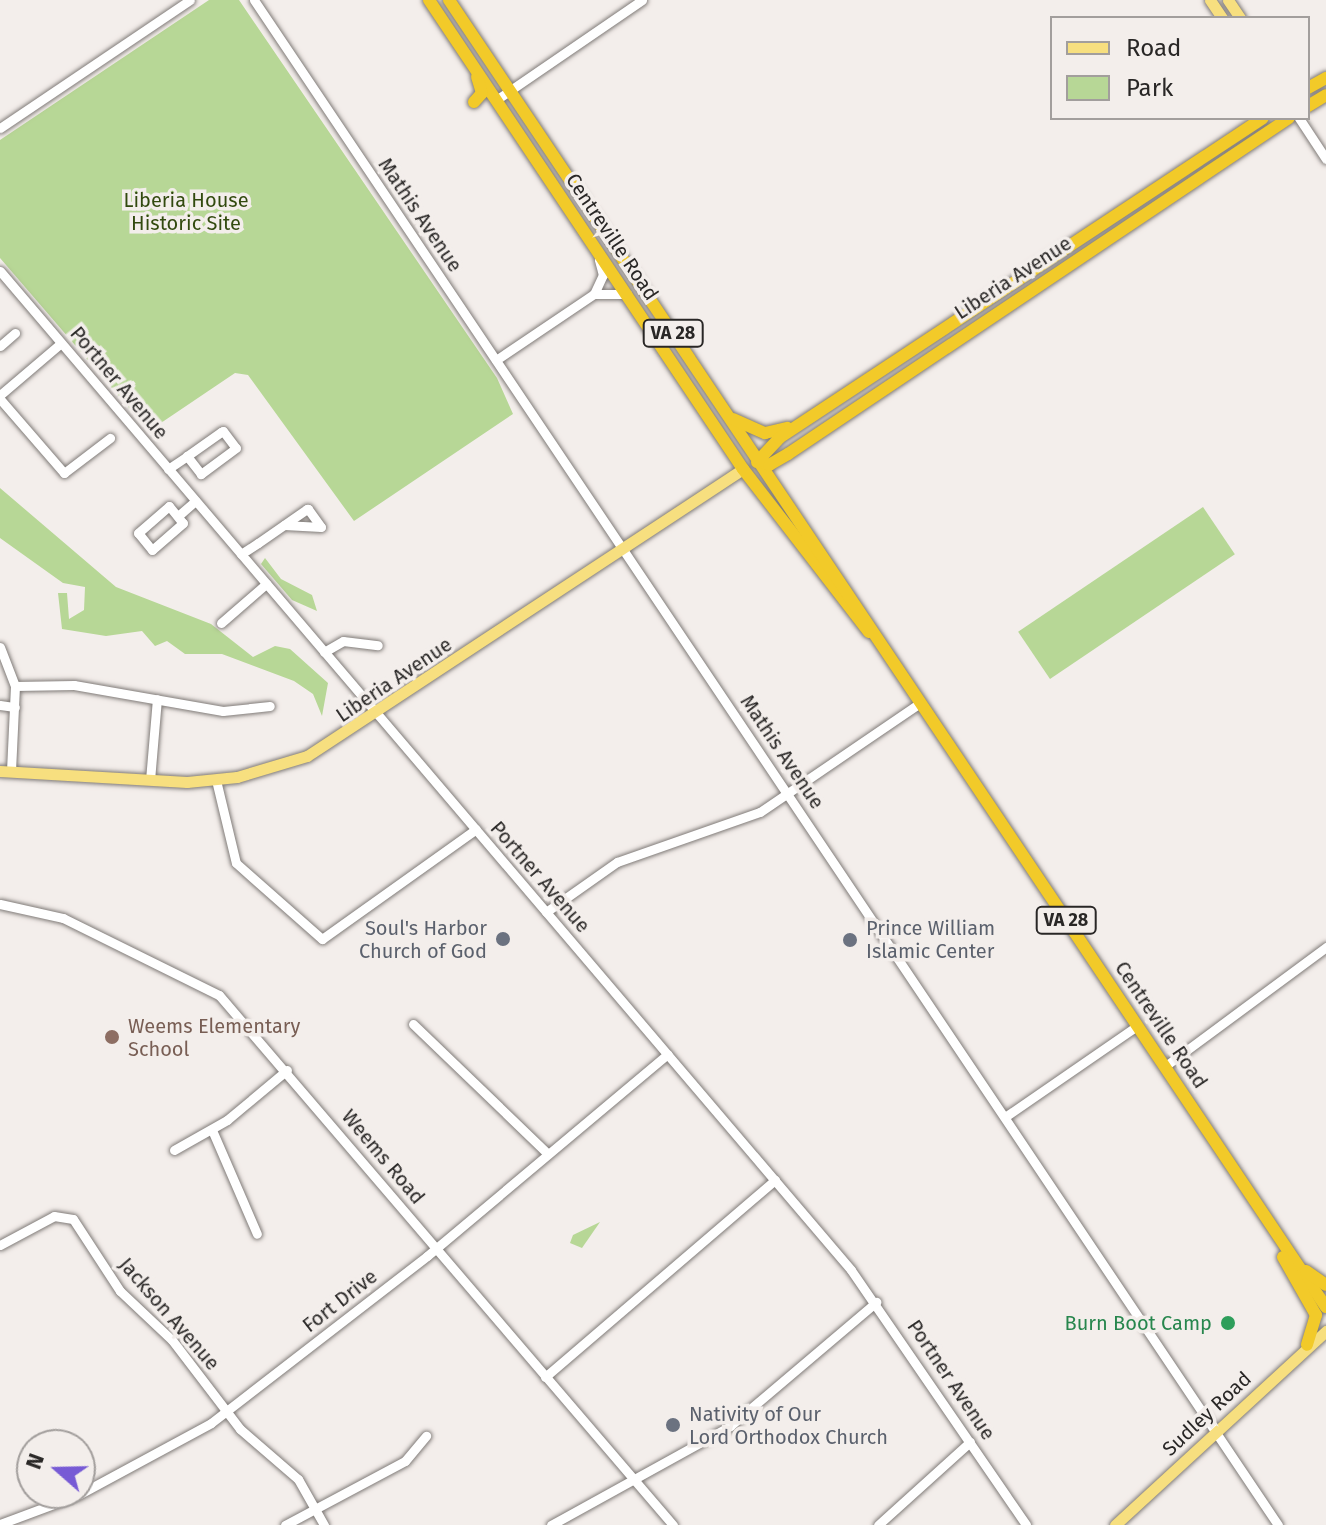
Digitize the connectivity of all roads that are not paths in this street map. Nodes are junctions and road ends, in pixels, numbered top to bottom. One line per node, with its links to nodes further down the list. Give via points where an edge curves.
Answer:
1 (190, 0): 13 (street)
2 (254, 0): 22 (street, Mathis Avenue)
3 (429, 0): 6 (highway, Centreville Road / VA 28)
4 (449, 0): 7 (highway, Centreville Road / VA 28)
5 (642, 0): 7 (street)
6 (474, 66): 8 (highway, Centreville Road / VA 28); 9 (highway, via 482,93)
7 (509, 91): 8 (street); 24 (highway, Centreville Road / VA 28)
8 (496, 100): 15 (highway, Centreville Road / VA 28)
9 (474, 102)
10 (1260, 120): 25 (highway, Liberia Avenue)
11 (1286, 120): 27 (highway, Liberia Avenue)
12 (1300, 120): 14 (street)
13 (0, 128)
14 (1326, 159)
15 (594, 246): 17 (street, via 603,275); 18 (highway, Centreville Road / VA 28)
16 (0, 271): 20 (street, Portner Avenue)
17 (594, 294): 18 (street); 22 (street)
18 (627, 295): 31 (highway, Centreville Road / VA 28)
19 (15, 333): 21 (street)
20 (61, 343): 23 (street); 30 (street, Portner Avenue)
21 (0, 346)
22 (496, 360): 36 (street, Mathis Avenue)
23 (0, 397): 26 (street, via 62,472)
24 (728, 415): 25 (highway, via 768,433); 29 (highway, Centreville Road / VA 28)
25 (801, 423): 29 (highway, Liberia Avenue, via 761,451)
26 (110, 438)
27 (788, 454): 29 (highway, Liberia Avenue, via 769,465); 32 (highway, via 779,474)
28 (187, 456): 28 (street, via 223,431 237,449 201,474); 30 (street)
29 (759, 461): 31 (highway, Liberia Avenue); 32 (highway, Centreville Road / VA 28)
30 (168, 469): 33 (street, Portner Avenue)
31 (743, 469): 36 (main road, Liberia Avenue); 41 (highway, Centreville Road / VA 28)
32 (785, 500): 41 (highway, Centreville Road / VA 28)
33 (195, 501): 34 (street); 37 (street, Portner Avenue)
34 (178, 516): 34 (street, via 183,523 152,550 138,533 169,506)
35 (284, 525): 37 (street)
36 (624, 550): 50 (main road, Liberia Avenue); 54 (street, Mathis Avenue)
37 (241, 554): 38 (street, Portner Avenue)
38 (266, 584): 39 (street); 43 (street, Portner Avenue)
39 (221, 623)
40 (378, 645): 43 (street, via 343,641)
41 (882, 646): 46 (highway, Centreville Road / VA 28)
42 (0, 647): 44 (street)
43 (324, 652): 50 (street, Portner Avenue)
44 (15, 686): 45 (street, via 74,685); 49 (street)
45 (157, 699): 48 (street, via 230,711); 52 (street)
46 (920, 703): 54 (street); 60 (highway, Centreville Road / VA 28)
47 (0, 705): 49 (street)
48 (270, 706)
49 (15, 707): 51 (street)
50 (378, 715): 53 (main road, Liberia Avenue, via 307,756); 55 (street, Portner Avenue)
51 (5, 771): 52 (main road, Liberia Avenue)
52 (150, 780): 53 (main road, Liberia Avenue)
53 (216, 780): 55 (street, via 236,863 322,939)
54 (788, 794): 57 (street, via 741,822 617,862); 64 (street, Mathis Avenue)
55 (476, 829): 57 (street, Portner Avenue)
56 (0, 904): 63 (street, Weems Road, via 63,918 207,985)
57 (546, 912): 61 (street, Portner Avenue)
58 (1326, 947): 62 (street)
59 (413, 1024): 67 (street)
60 (1137, 1026): 62 (highway, Centreville Road / VA 28); 64 (street)
61 (668, 1054): 67 (street, Fort Drive); 68 (street, Portner Avenue)
62 (1164, 1067): 70 (highway, Centreville Road / VA 28)
63 (287, 1070): 65 (street); 72 (street, Weems Road)
64 (1005, 1117): 81 (street, Mathis Avenue)
65 (212, 1130): 66 (street); 69 (street)
66 (174, 1150)
67 (548, 1154): 72 (street, Fort Drive)
68 (775, 1180): 75 (street, Portner Avenue); 79 (street)
69 (257, 1234)
70 (1278, 1235): 73 (highway, Centreville Road / VA 28); 78 (highway, via 1316,1315)
71 (0, 1245): 80 (street, Jackson Avenue, via 54,1216 73,1219 120,1291 172,1340)
72 (437, 1248): 79 (street, Weems Road); 80 (street, Fort Drive)
73 (1296, 1263): 74 (highway); 76 (highway, Centreville Road / VA 28)
74 (1326, 1285)
75 (876, 1302): 83 (street, Portner Avenue); 84 (street, via 757,1406)
76 (1326, 1307)
77 (1326, 1331): 78 (main road, Sudley Road)
78 (1307, 1345): 81 (main road, Sudley Road)
79 (545, 1377): 84 (street, Weems Road)
80 (226, 1411): 85 (street, Jackson Avenue, via 293,1474); 86 (street, Fort Drive, via 112,1479)
81 (1215, 1431): 93 (main road, Sudley Road); 94 (street, Mathis Avenue)
82 (426, 1436): 85 (street, via 405,1461)
83 (970, 1442): 91 (street); 92 (street, Portner Avenue)
84 (636, 1481): 89 (street); 90 (street, Weems Road)
85 (316, 1509): 87 (street); 88 (street, Jackson Avenue)
86 (0, 1524)
87 (285, 1525)
88 (324, 1525)
89 (551, 1525)
90 (673, 1525)
91 (878, 1525)
92 (1026, 1525)
93 (1115, 1525)
94 (1278, 1525)

